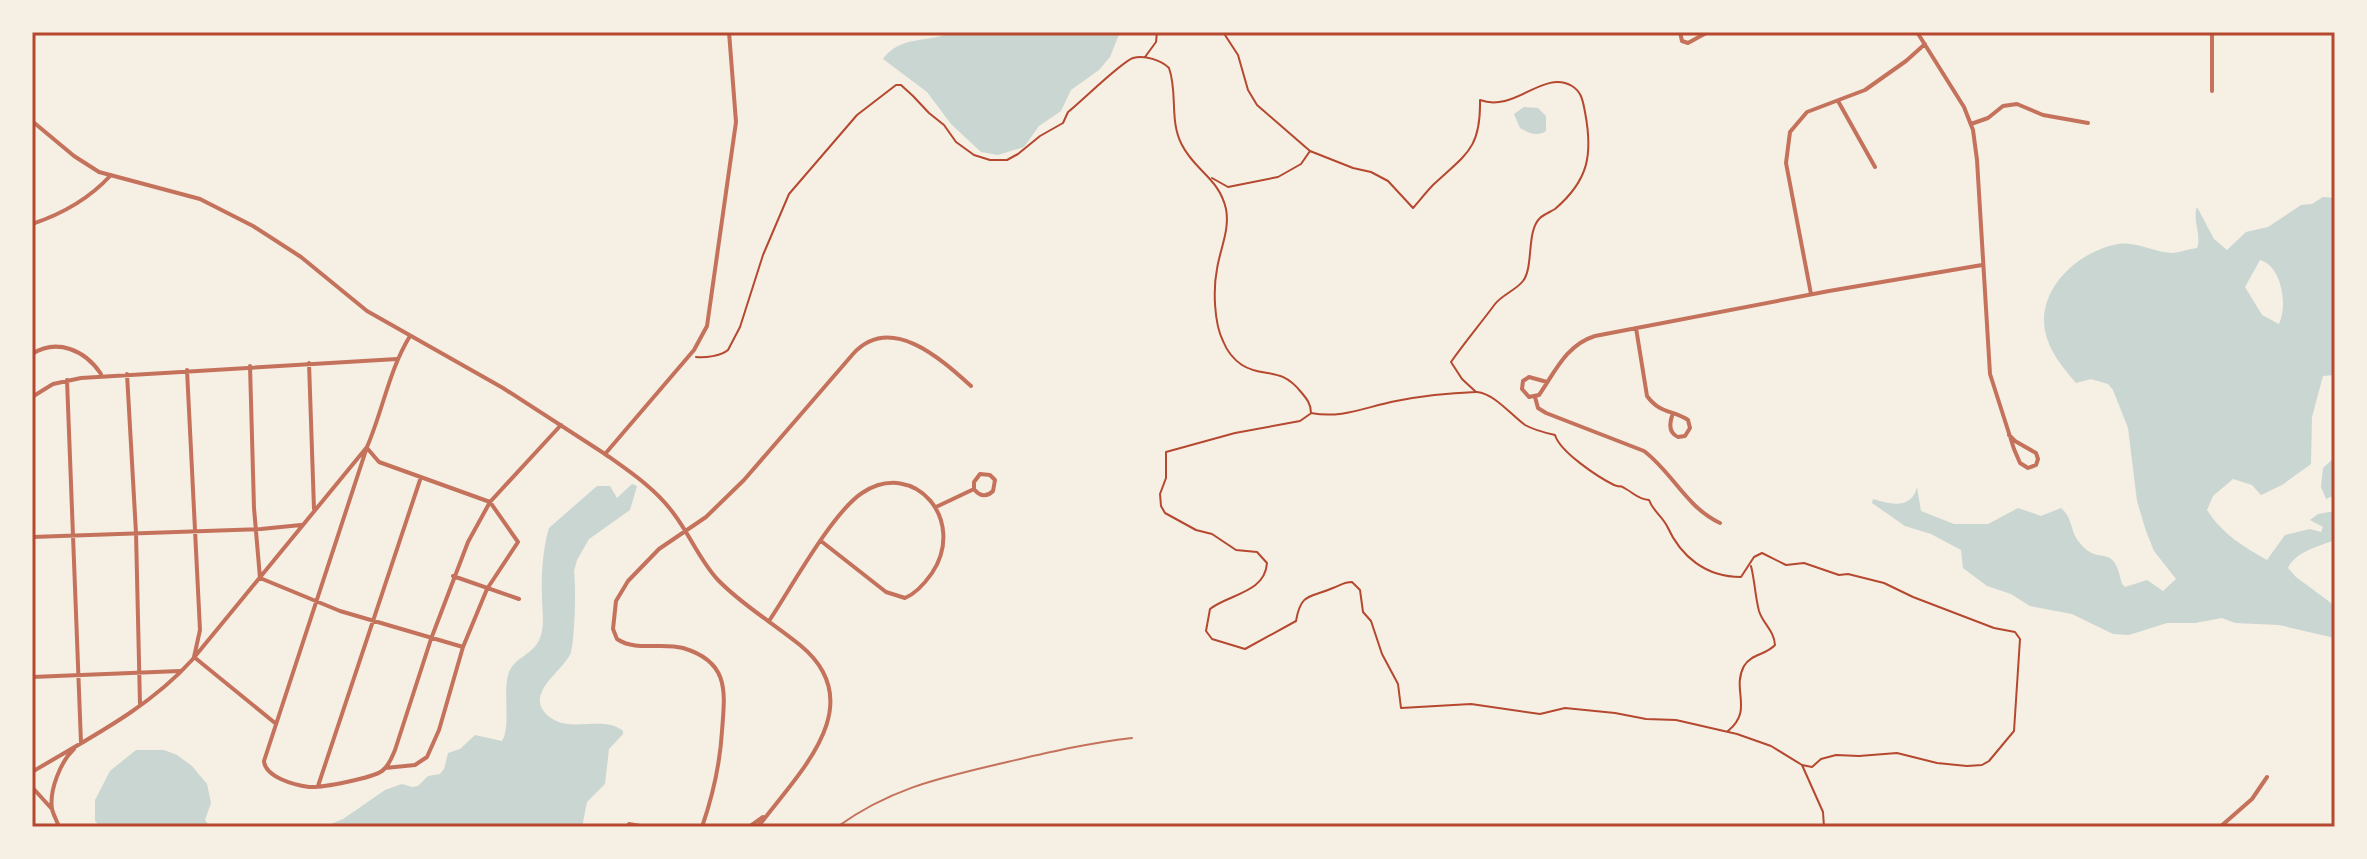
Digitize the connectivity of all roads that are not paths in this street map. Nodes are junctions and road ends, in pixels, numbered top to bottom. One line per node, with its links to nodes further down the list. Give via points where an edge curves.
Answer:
1 (729, 32): 35 (street, via 734,139 708,322 702,339)
2 (1680, 32): 3 (street, via 1682,41 1691,43)
3 (1708, 32)
4 (1917, 32): 6 (street)
5 (2212, 32): 7 (street)
6 (1925, 44): 8 (street, via 1869,87); 11 (street)
7 (2212, 91)
8 (1838, 101): 12 (street); 16 (street, via 1807,112 1787,143 1786,163)
9 (32, 121): 13 (street, via 79,160)
10 (2088, 123): 11 (street, via 2017,104)
11 (1971, 124): 15 (street)
12 (1875, 167)
13 (110, 176): 14 (street, via 83,200); 18 (street, via 200,199 233,214 301,257 363,309)
14 (32, 224)
15 (1982, 265): 16 (street); 33 (street, via 1989,370)
16 (1811, 294): 17 (street)
17 (1636, 328): 27 (street, via 1580,343); 31 (street, via 1648,398 1688,420 1685,436 1672,433)
18 (410, 336): 20 (street); 32 (street)
19 (32, 354): 25 (street, via 50,345 67,348)
20 (397, 359): 21 (street); 34 (street)
21 (309, 363): 22 (street); 40 (street)
22 (250, 366): 23 (street); 43 (street)
23 (187, 370): 24 (street); 44 (street)
24 (127, 374): 25 (street); 46 (street)
25 (102, 376): 26 (street)
26 (67, 380): 29 (street); 47 (street)
27 (1547, 382): 30 (street); 30 (street, via 1534,377 1523,381 1524,394)
28 (971, 386): 45 (street, via 904,339 868,341 761,462)
29 (32, 397)
30 (1535, 397): 41 (street, via 1546,413 1644,451 1703,516)
31 (1672, 416)
32 (561, 425): 35 (street); 38 (street)
33 (2009, 435): 33 (street, via 2036,453 2036,465 2022,465)
34 (367, 447): 36 (street, via 379,462); 40 (street); 54 (street)
35 (605, 454): 45 (street, via 663,500)
36 (421, 477): 38 (street); 55 (street)
37 (974, 489): 37 (street, via 987,495 995,480 980,474); 39 (street)
38 (490, 502): 50 (street); 52 (street, via 518,542)
39 (936, 507): 49 (street, via 911,487 875,486 856,498); 49 (street, via 944,535 942,556 905,598 886,592)
40 (314, 511): 42 (street)
41 (1720, 523)
42 (303, 525): 43 (street); 51 (street)
43 (255, 529): 44 (street); 51 (street)
44 (195, 531): 46 (street); 59 (street, via 200,630)
45 (686, 532): 56 (street, via 716,578); 78 (street, via 631,577 618,596 613,629 624,643 688,649 707,660 722,679 726,699 721,756)
46 (136, 533): 47 (street); 61 (street)
47 (74, 535): 48 (street); 62 (street)
48 (32, 537)
49 (821, 541): 56 (street)
50 (453, 576): 52 (street); 57 (street)
51 (260, 578): 54 (street); 59 (street)
52 (487, 589): 53 (street); 58 (street)
53 (519, 599)
54 (317, 602): 55 (street); 65 (street)
55 (374, 621): 57 (street); 71 (street)
56 (769, 621): 74 (street, via 816,660 830,687 823,737)
57 (431, 639): 58 (street); 68 (street)
58 (463, 647): 68 (street, via 427,757 415,765)
59 (194, 657): 60 (street); 65 (street)
60 (182, 671): 61 (street); 64 (street)
61 (139, 673): 62 (street); 64 (street)
62 (79, 676): 63 (street); 67 (street)
63 (32, 677)
64 (140, 705): 67 (street)
65 (275, 723): 71 (street, via 264,767 282,778)
66 (1132, 738): 81 (lane, via 921,782 862,809)
67 (81, 743): 69 (street); 73 (street, via 60,770)
68 (385, 768): 71 (street)
69 (32, 772)
70 (2267, 777): 82 (street, via 2252,799)
71 (318, 786)
72 (32, 787): 73 (street)
73 (52, 810): 75 (street)
74 (769, 813): 79 (street); 80 (street)
75 (59, 827)
76 (627, 827): 77 (street)
77 (646, 827)
78 (702, 827)
79 (749, 827)
80 (758, 827)
81 (837, 827)
82 (2220, 827)

